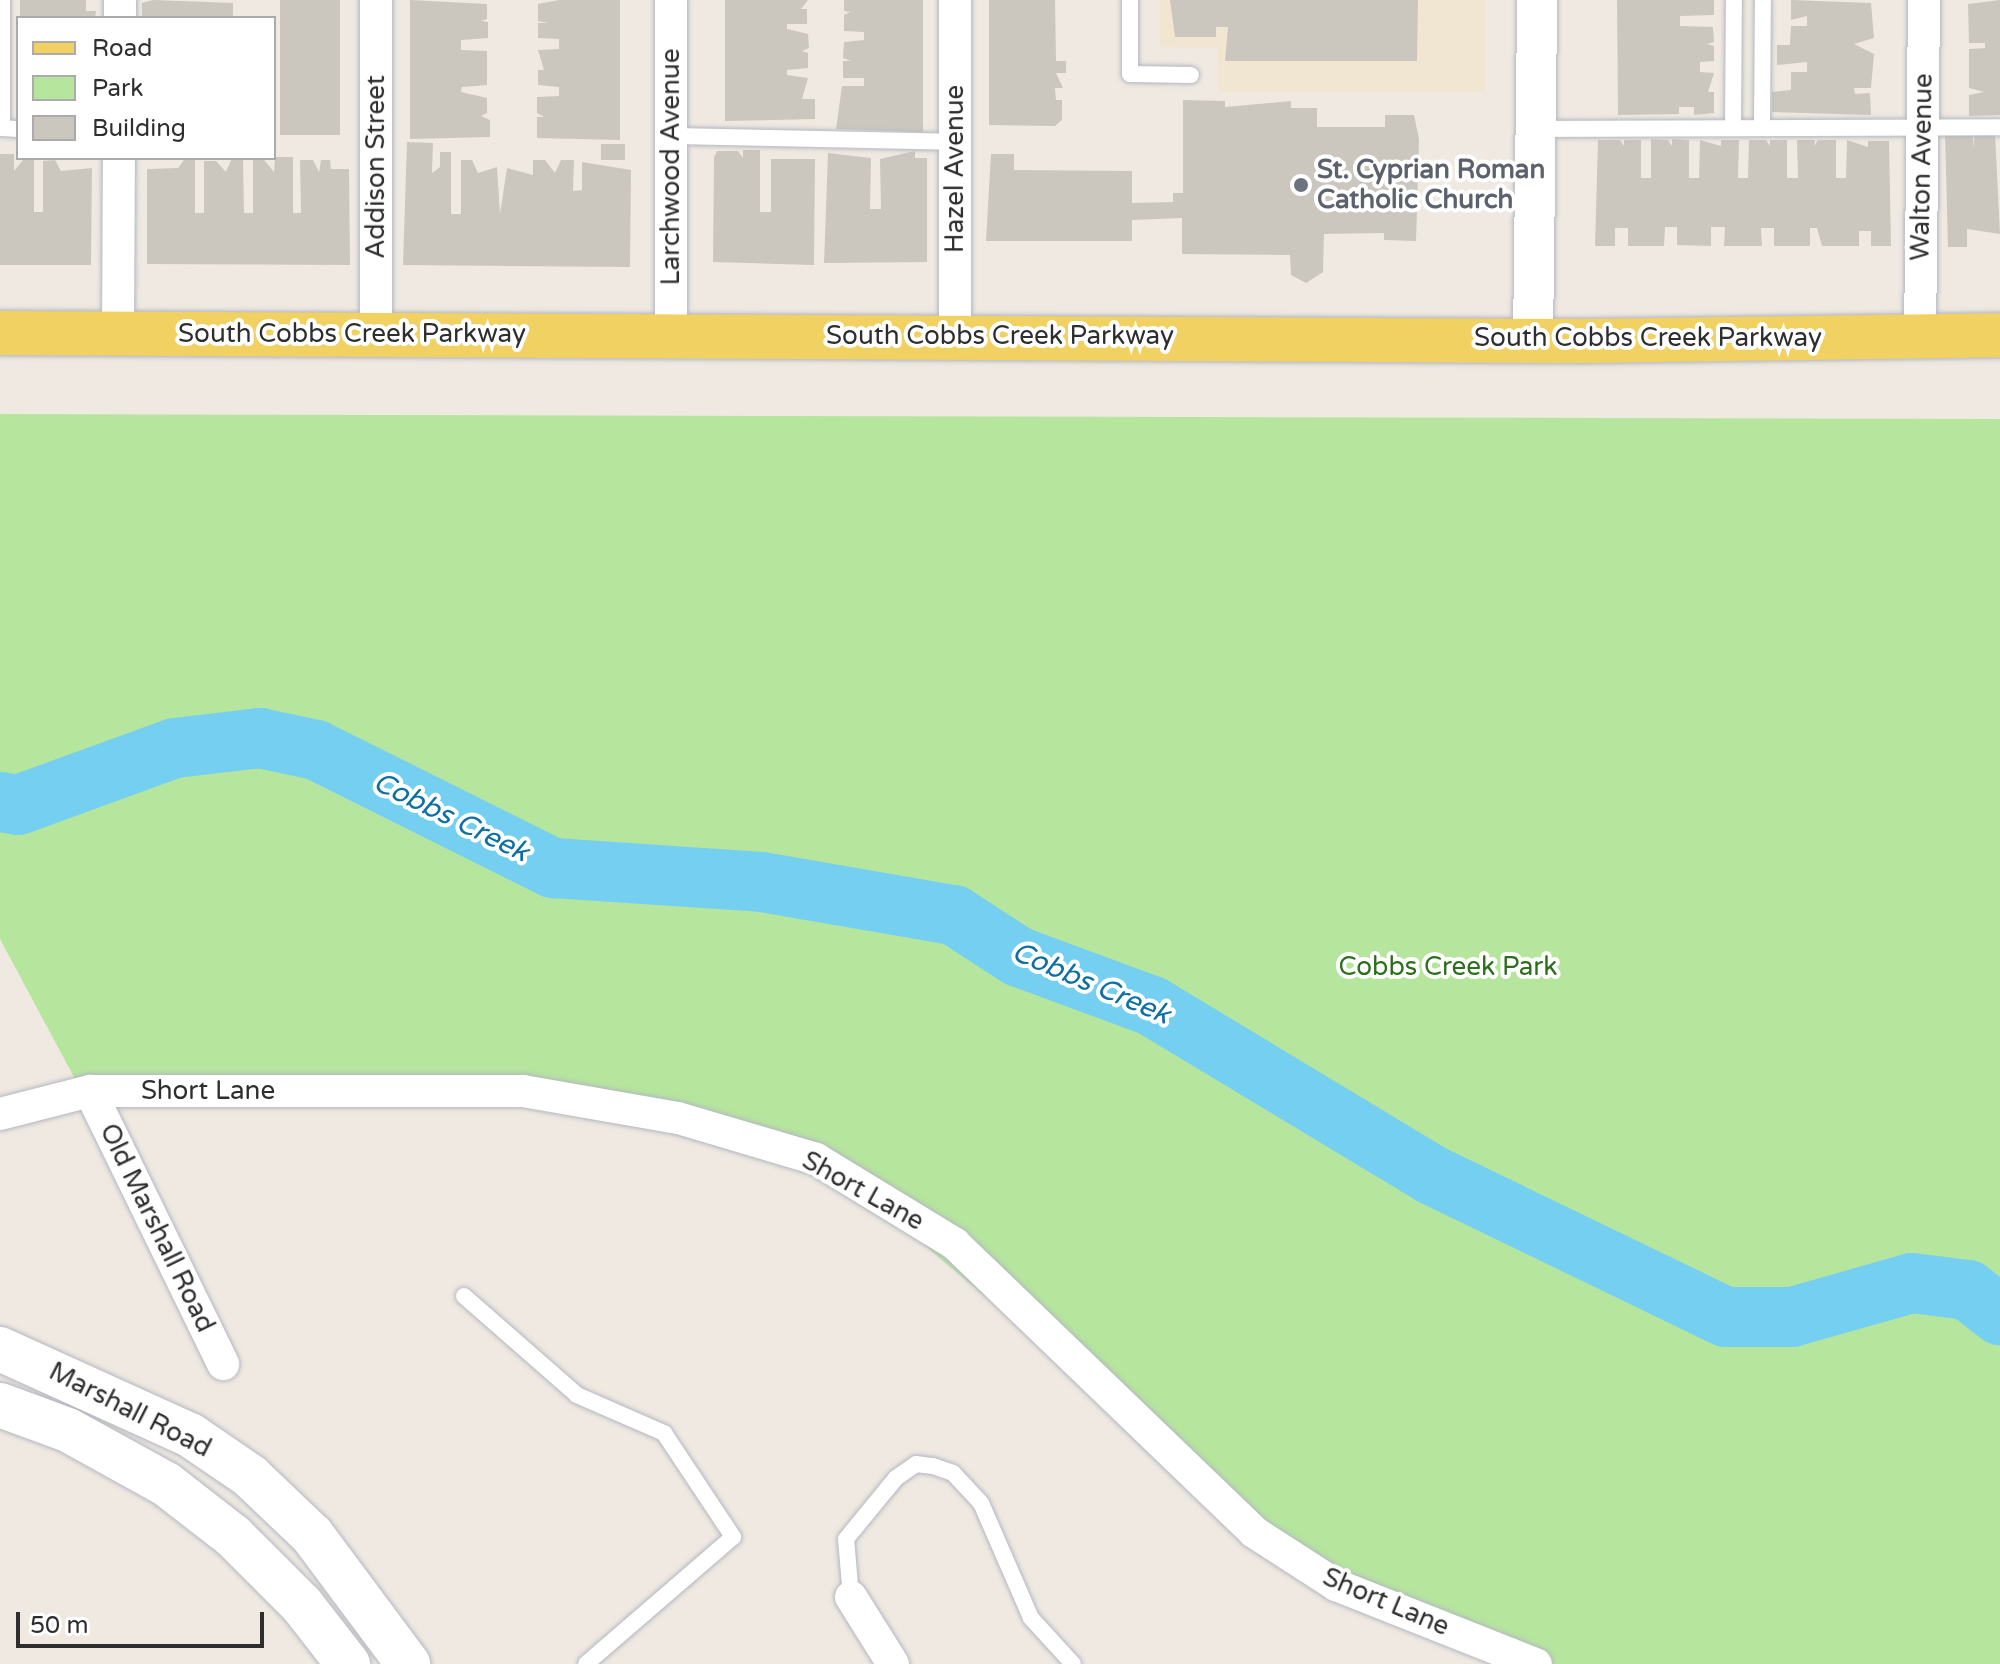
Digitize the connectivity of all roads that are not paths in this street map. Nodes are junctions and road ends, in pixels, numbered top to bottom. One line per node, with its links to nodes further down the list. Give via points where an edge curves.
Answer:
1 (2, 0): 15 (lane, via 2,128)
2 (376, 0): 22 (street, Addison Street)
3 (671, 0): 17 (street, Larchwood Avenue)
4 (955, 0): 18 (street, Hazel Avenue)
5 (1130, 0): 10 (lane, via 1130,74)
6 (1537, 0): 16 (street)
7 (1734, 0): 13 (lane)
8 (1763, 0): 14 (lane)
9 (1924, 0): 11 (street, Walton Avenue)
10 (1191, 75)
11 (1922, 127): 12 (lane); 14 (lane); 24 (street, Walton Avenue)
12 (2000, 127)
13 (1733, 128): 14 (lane); 16 (lane)
14 (1762, 128)
15 (16, 129)
16 (1537, 129): 27 (street)
17 (671, 136): 18 (lane); 23 (street, Larchwood Avenue)
18 (955, 142): 26 (street, Hazel Avenue)
19 (119, 160): 21 (street)
20 (0, 333): 21 (main road, South Cobbs Creek Parkway)
21 (118, 334): 22 (main road, South Cobbs Creek Parkway)
22 (376, 334): 23 (main road, South Cobbs Creek Parkway)
23 (671, 335): 26 (main road, South Cobbs Creek Parkway)
24 (1920, 335): 25 (main road, South Cobbs Creek Parkway); 27 (main road, South Cobbs Creek Parkway)
25 (2000, 335)
26 (955, 337): 27 (main road, South Cobbs Creek Parkway)
27 (1533, 341)
28 (90, 1091): 29 (street, Short Lane); 32 (street, Old Marshall Road); 42 (street, Short Lane, via 523,1091 678,1118 816,1159 955,1244 1254,1532 1336,1585)
29 (0, 1114)
30 (464, 1296): 39 (lane, via 577,1395 664,1433 733,1537)
31 (0, 1349): 38 (main road, Marshall Road, via 190,1435 250,1476 312,1535)
32 (223, 1364)
33 (0, 1405): 35 (main road, Marshall Road, via 68,1430 166,1484 233,1536)
34 (851, 1597): 40 (street); 41 (lane, via 846,1539 896,1478 916,1464 933,1466 953,1473 981,1503 1031,1618)
35 (302, 1605): 36 (main road); 37 (main road, Marshall Road)
36 (328, 1664)
37 (348, 1664)
38 (408, 1664)
39 (586, 1664)
40 (893, 1664)
41 (1073, 1664)
42 (1536, 1664)

